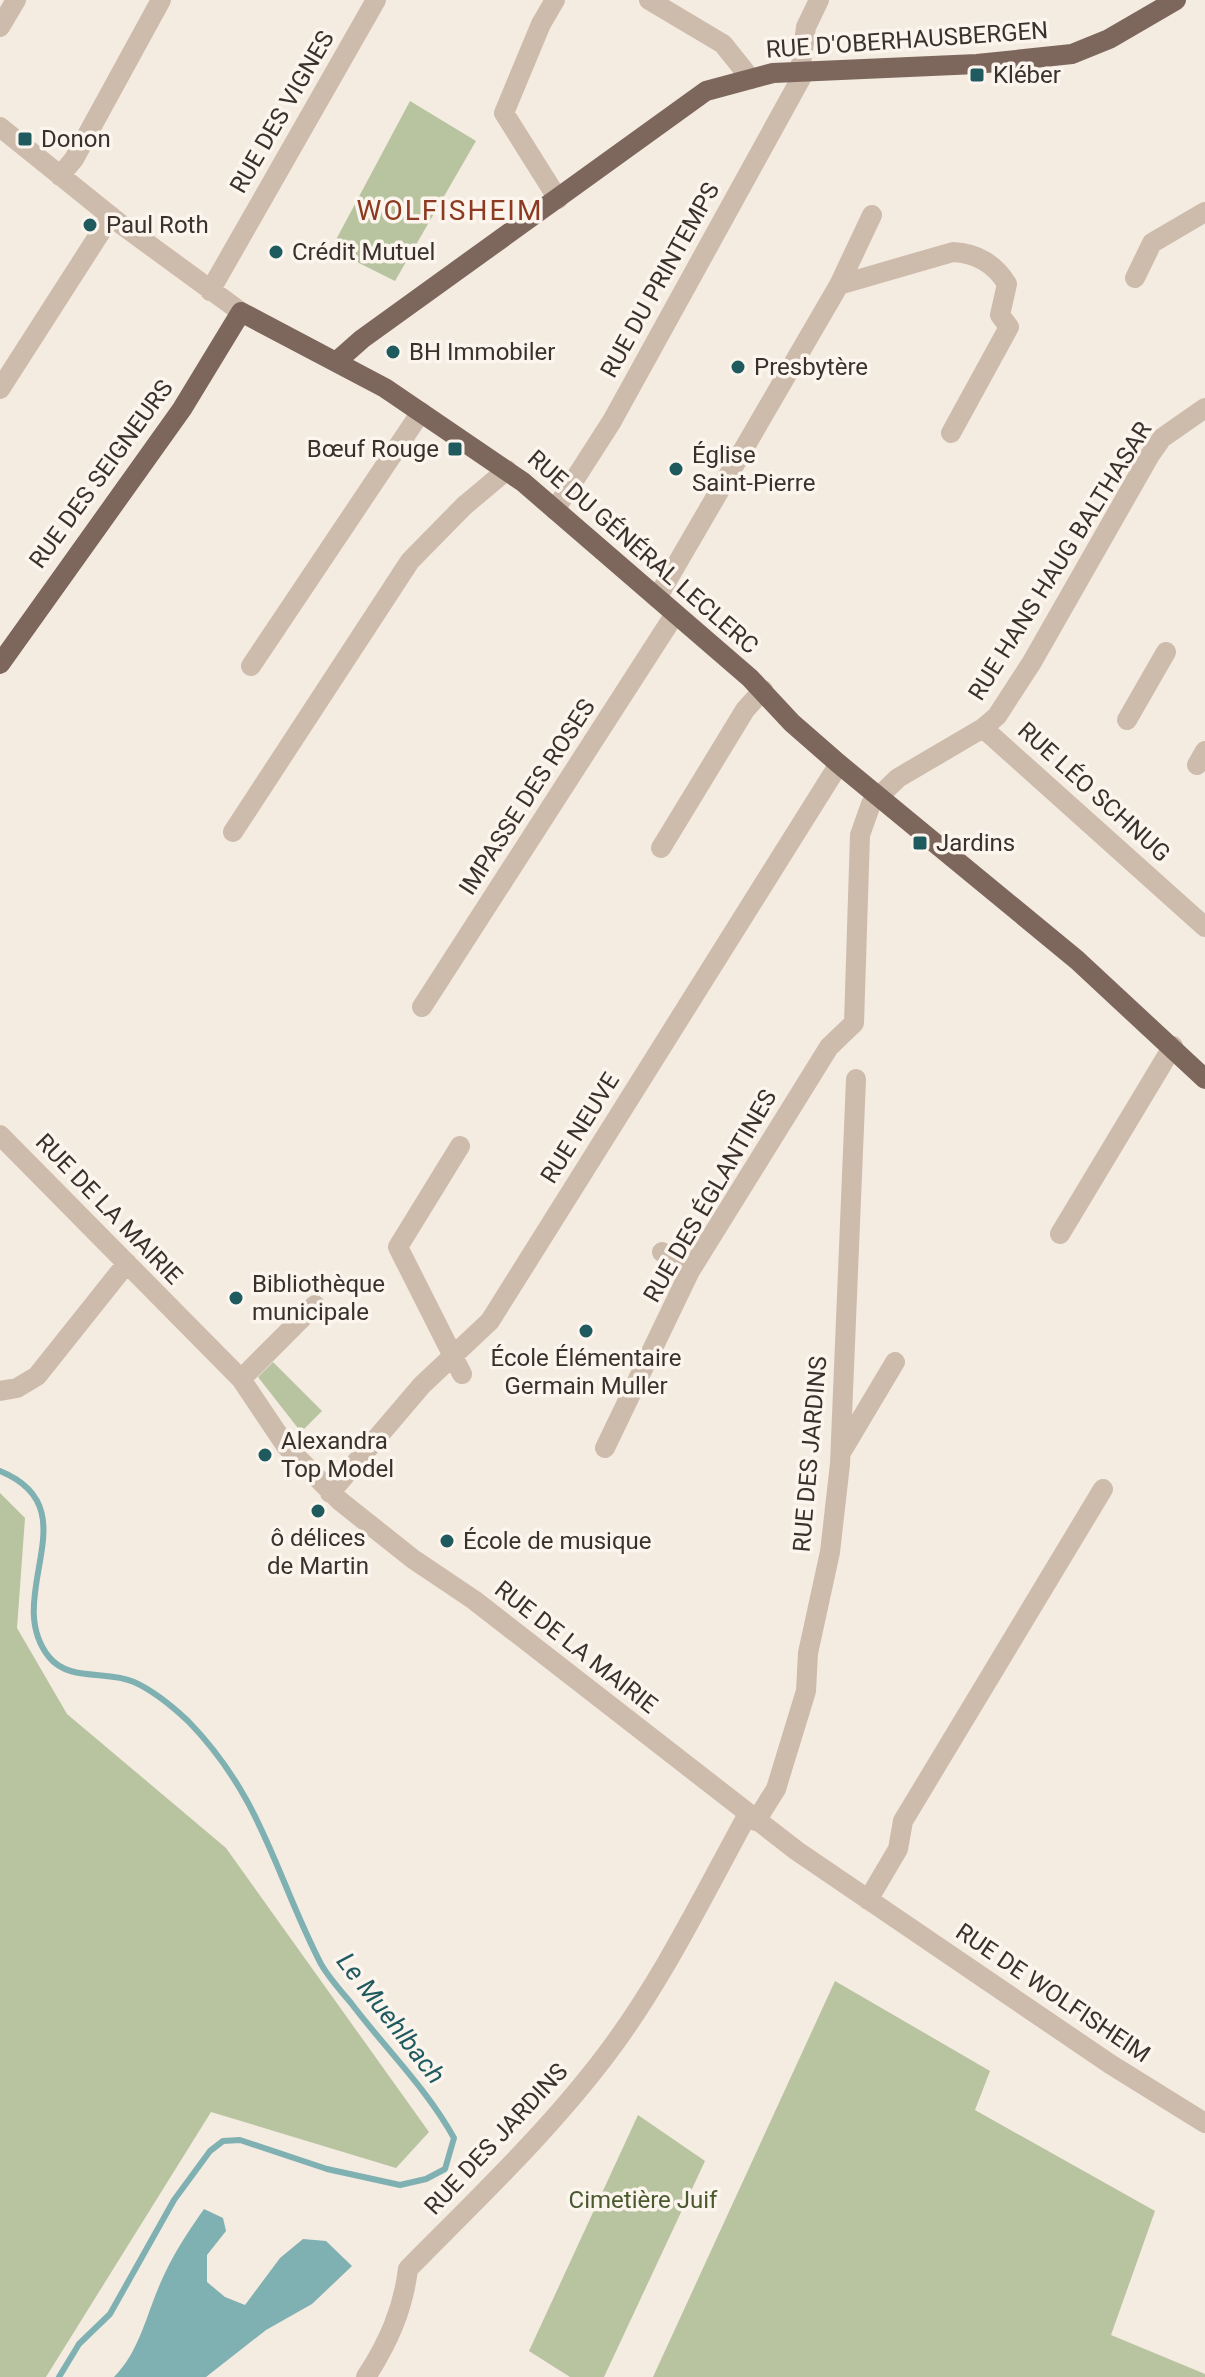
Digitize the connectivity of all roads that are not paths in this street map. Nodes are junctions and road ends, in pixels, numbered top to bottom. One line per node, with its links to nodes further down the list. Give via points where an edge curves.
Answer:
1 (16, 0): 8 (street)
2 (161, 0): 12 (street)
3 (376, 0): 19 (street, RUE DES VIGNES)
4 (555, 0): 13 (street, via 504,113)
5 (649, 0): 10 (street, via 723,44)
6 (819, 0): 9 (street, via 806,27)
7 (1176, 0): 9 (main road, RUE D'OBERHAUSBERGEN, via 1072,54 977,64)
8 (0, 27)
9 (802, 71): 10 (main road, RUE D'OBERHAUSBERGEN); 27 (street, RUE DU PRINTEMPS, via 612,421)
10 (751, 79): 13 (main road, RUE D'OBERHAUSBERGEN, via 706,91)
11 (0, 127): 12 (street, RUE DU GÉNÉRAL LECLERC)
12 (60, 176): 16 (street, RUE DU GÉNÉRAL LECLERC)
13 (558, 199): 21 (main road, RUE D'OBERHAUSBERGEN)
14 (1205, 212): 17 (street, via 1152,243)
15 (872, 215): 18 (street)
16 (111, 216): 19 (street, RUE DU GÉNÉRAL LECLERC); 22 (street)
17 (1135, 278)
18 (839, 285): 25 (street, via 953,252 999,269 1007,284 1000,315 1009,327); 28 (street)
19 (202, 286): 20 (street, RUE DU GÉNÉRAL LECLERC)
20 (241, 312): 21 (main road, RUE DU GÉNÉRAL LECLERC); 31 (main road, RUE DES SEIGNEURS, via 182,409)
21 (336, 362): 24 (main road, RUE DU GÉNÉRAL LECLERC)
22 (0, 389)
23 (1205, 408): 35 (street, RUE HANS HAUG BALTHASAR, via 1162,438 1010,698)
24 (421, 412): 26 (main road, RUE DU GÉNÉRAL LECLERC); 32 (street)
25 (951, 433)
26 (507, 470): 27 (main road, RUE DU GÉNÉRAL LECLERC); 38 (street, via 410,561)
27 (555, 510): 28 (main road, RUE DU GÉNÉRAL LECLERC)
28 (657, 598): 29 (main road, RUE DU GÉNÉRAL LECLERC)
29 (675, 614): 33 (main road, RUE DU GÉNÉRAL LECLERC); 41 (street, IMPASSE DES ROSES)
30 (1166, 652): 34 (street)
31 (0, 664)
32 (251, 666)
33 (763, 690): 36 (main road, RUE DU GÉNÉRAL LECLERC); 39 (street, via 745,710)
34 (1127, 720)
35 (983, 728): 37 (street, RUE HANS HAUG BALTHASAR, via 898,778); 40 (street, RUE LÉO SCHNUG)
36 (839, 764): 37 (main road, RUE DU GÉNÉRAL LECLERC); 53 (street, RUE NEUVE)
37 (879, 795): 42 (main road, RUE DU GÉNÉRAL LECLERC); 50 (street, RUE DES ÉGLANTINES, via 860,835 854,1023 829,1047)
38 (233, 832)
39 (661, 848)
40 (1205, 927)
41 (422, 1007)
42 (1173, 1046): 44 (main road, RUE DU GÉNÉRAL LECLERC); 47 (street)
43 (856, 1079): 57 (street, RUE DES JARDINS)
44 (1205, 1079)
45 (0, 1135): 49 (street, RUE DE LA MAIRIE)
46 (460, 1146): 53 (street, via 398,1247)
47 (1060, 1234)
48 (662, 1252): 50 (street)
49 (127, 1263): 54 (street, RUE DE LA MAIRIE); 55 (street, via 37,1376)
50 (690, 1271): 56 (street, RUE DES ÉGLANTINES)
51 (315, 1305): 54 (street, via 289,1339)
52 (895, 1362): 57 (street)
53 (458, 1365): 59 (street, RUE NEUVE, via 422,1385)
54 (241, 1379): 59 (street, RUE DE LA MAIRIE, via 286,1446)
55 (0, 1391)
56 (605, 1448)
57 (841, 1454): 60 (street, RUE DES JARDINS, via 806,1691 776,1789)
58 (1103, 1489): 61 (street, via 903,1821 898,1849)
59 (330, 1493): 60 (street, RUE DE LA MAIRIE)
60 (752, 1817): 61 (street, RUE DE LA MAIRIE); 63 (street, RUE DES JARDINS, via 659,1978 607,2053 553,2121 408,2269 390,2335)
61 (870, 1902): 62 (street, RUE DE WOLFISHEIM)
62 (1205, 2123)
63 (366, 2377)

